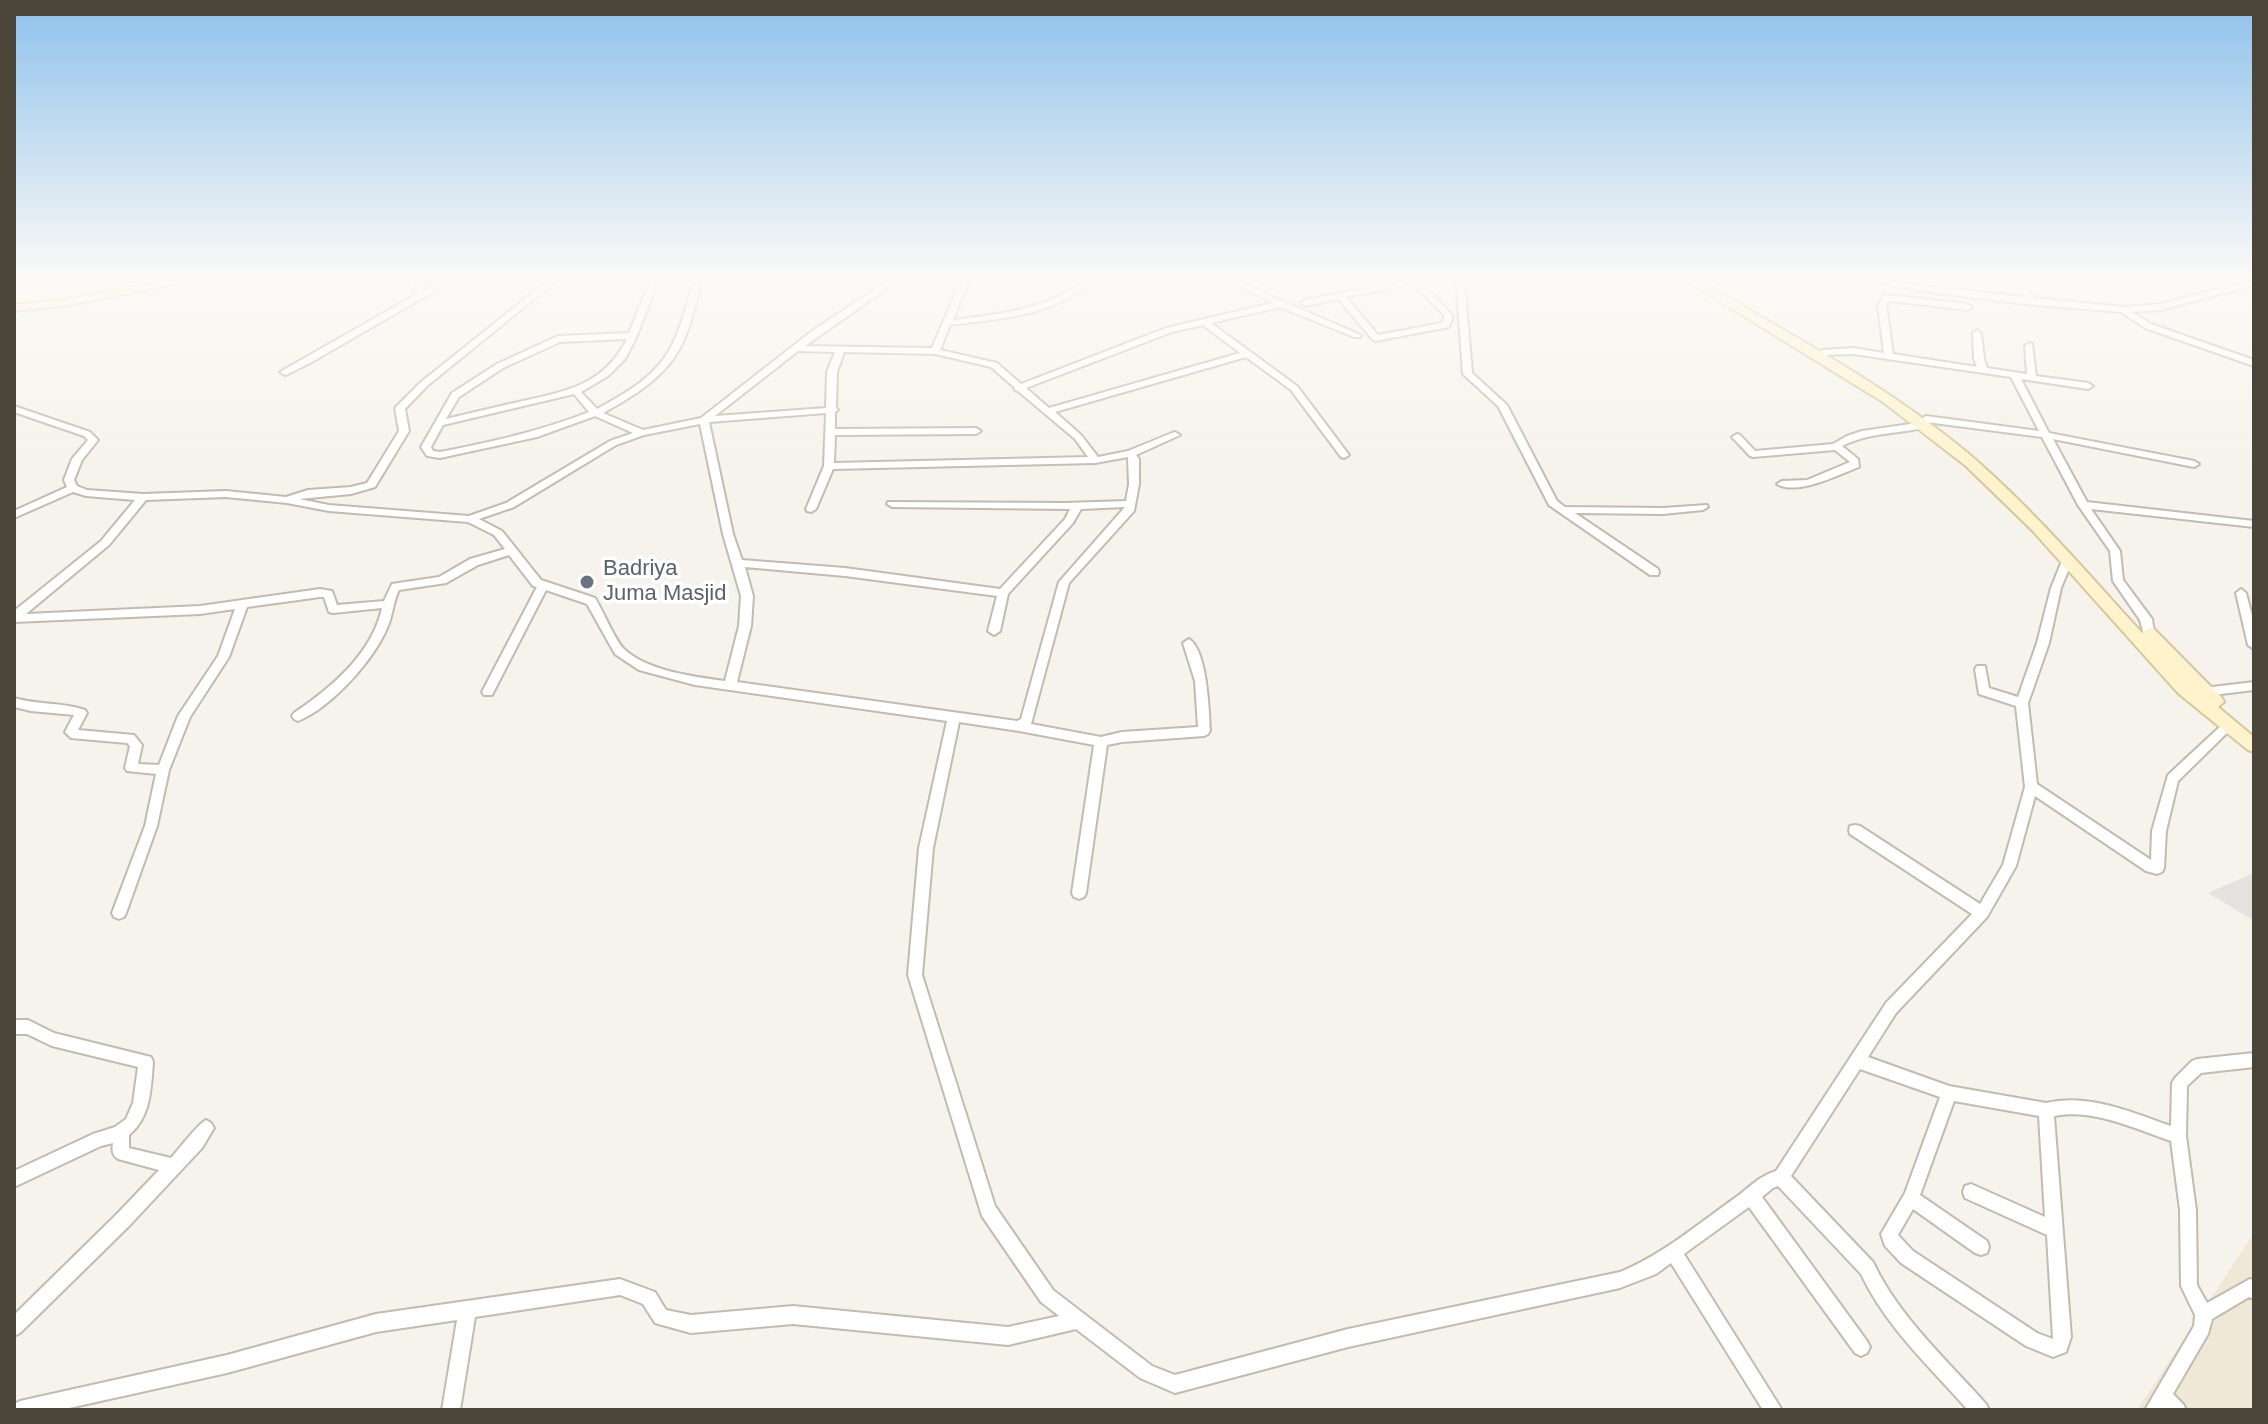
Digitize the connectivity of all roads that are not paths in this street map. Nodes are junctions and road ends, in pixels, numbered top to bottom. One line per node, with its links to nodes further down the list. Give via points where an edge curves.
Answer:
1 (340, 344): 25 (street)
2 (473, 344): 53 (street, via 400,408 404,431 371,485 309,491)
3 (547, 344): 37 (street, via 471,383 455,395)
4 (630, 344): 30 (street, via 613,368)
5 (677, 344): 34 (street, via 645,384)
6 (800, 344): 17 (street)
7 (938, 344): 19 (street)
8 (1131, 344): 29 (street)
9 (1234, 344): 21 (street)
10 (1466, 344): 60 (street, via 1468,374 1502,405 1553,503)
11 (1799, 344): 36 (main road)
12 (1810, 344): 20 (main road)
13 (1887, 344): 22 (street)
14 (1979, 344): 24 (street)
15 (2201, 344): 23 (street)
16 (2029, 346): 27 (street)
17 (795, 348): 18 (street); 35 (street)
18 (840, 349): 19 (street); 32 (street, via 832,372)
19 (935, 351): 29 (street, via 994,365)
20 (1824, 353): 22 (street); 36 (main road)
21 (1246, 354): 33 (street); 46 (street, via 1294,388)
22 (1889, 356): 24 (street)
23 (2254, 363)
24 (1983, 370): 26 (street)
25 (285, 372)
26 (2014, 375): 27 (street); 42 (street)
27 (2032, 377): 28 (street)
28 (2088, 386)
29 (1018, 388): 33 (street)
30 (576, 391): 34 (street); 37 (street)
31 (14, 409): 51 (street, via 93,440 77,459 69,480)
32 (833, 410): 35 (street); 39 (street)
33 (1048, 411): 47 (street)
34 (595, 413): 37 (street, via 523,440 430,454 426,447); 40 (street)
35 (704, 420): 40 (street); 66 (street)
36 (1925, 422): 42 (street); 44 (street, via 1903,432 1864,431); 65 (main road); 75 (main road, via 2022,499)
37 (441, 423)
38 (976, 431): 39 (street)
39 (831, 432): 49 (street)
40 (642, 433): 62 (street, via 613,443 510,505)
41 (1175, 435): 45 (street)
42 (2046, 435): 48 (street); 56 (street)
43 (1737, 437): 44 (street, via 1753,454)
44 (1837, 447): 50 (street, via 1855,465 1808,483)
45 (1130, 454): 47 (street); 55 (street, via 1134,484)
46 (1344, 455)
47 (1095, 460): 49 (street)
48 (2194, 464)
49 (829, 466): 59 (street)
50 (1782, 484)
51 (73, 488): 52 (street); 61 (street)
52 (143, 497): 53 (street, via 226,494); 73 (street, via 105,543)
53 (287, 500): 62 (street)
54 (892, 504): 57 (street)
55 (1129, 504): 57 (street); 87 (street, via 1109,536 1064,582 1026,721)
56 (2083, 505): 63 (street); 75 (street, via 2115,551 2118,581 2146,619)
57 (1077, 506): 69 (street)
58 (1703, 507): 60 (street)
59 (811, 509)
60 (1563, 510): 67 (street)
61 (14, 515)
62 (470, 519): 64 (street, via 498,533)
63 (2254, 524)
64 (509, 551): 68 (street); 71 (street, via 442,580 396,587)
65 (2068, 559): 84 (street); 88 (main road, via 2184,689)
66 (738, 563): 69 (street); 79 (street, via 747,596)
67 (1654, 572)
68 (543, 586): 79 (street, via 591,601 619,651 643,667); 81 (street)
69 (1003, 593): 74 (street)
70 (2241, 593): 77 (street)
71 (389, 604): 72 (street, via 333,609 328,594 320,593); 85 (street, via 383,627 366,653 323,701)
72 (242, 605): 73 (street); 92 (street, via 223,657 184,716)
73 (14, 617)
74 (994, 631)
75 (2148, 632): 82 (main road)
76 (1189, 643): 90 (street, via 1201,681 1204,731)
77 (2254, 645)
78 (1981, 669): 84 (street, via 1983,691)
79 (730, 685): 86 (street)
80 (2254, 686): 82 (street)
81 (488, 692)
82 (2204, 692): 89 (main road)
83 (14, 702): 92 (street, via 81,713 71,732 75,735 130,738 136,745 131,768)
84 (2022, 703): 93 (street)
85 (298, 716)
86 (954, 717): 87 (street); 118 (street, via 926,848 915,975 988,1210 1047,1296)
87 (1019, 726): 90 (street)
88 (2228, 726): 91 (main road); 93 (street, via 2172,779 2159,831 2157,868)
89 (2254, 734)
90 (1101, 742): 95 (street)
91 (2254, 746)
92 (163, 770): 96 (street, via 151,826)
93 (2031, 787): 97 (street, via 2009,866)
94 (1855, 830): 97 (street)
95 (1079, 893)
96 (119, 913)
97 (1982, 913): 99 (street, via 1891,1008)
98 (14, 1027): 104 (street, via 146,1062 141,1104)
99 (1856, 1060): 101 (street); 107 (street)
100 (2254, 1060): 105 (street, via 2197,1066 2180,1083)
101 (1949, 1093): 102 (street); 111 (street)
102 (2046, 1110): 105 (street, via 2068,1106 2102,1112); 112 (street)
103 (206, 1128): 106 (street)
104 (122, 1132): 106 (street, via 120,1151 125,1156); 108 (street)
105 (2178, 1136): 117 (street, via 2188,1210 2189,1286)
106 (172, 1166): 119 (street)
107 (1781, 1177): 110 (street); 125 (street, via 1867,1268 1915,1336)
108 (14, 1179)
109 (1971, 1192): 112 (street)
110 (1751, 1196): 114 (street); 120 (street)
111 (1911, 1198): 112 (street, via 1889,1234 1897,1248 2032,1340 2053,1348 2060,1346 2062,1337); 113 (street)
112 (2055, 1230)
113 (1981, 1247)
114 (1673, 1252): 118 (street, via 1620,1280 1348,1338 1175,1384 1146,1372); 124 (street)
115 (2254, 1291): 117 (street, via 2250,1287)
116 (467, 1311): 118 (street, via 620,1287 649,1298 661,1317 691,1324 793,1315 1008,1336); 122 (street, via 376,1323 227,1364); 123 (street)
117 (2204, 1314): 121 (street, via 2202,1328)
118 (1079, 1320)
119 (14, 1327)
120 (1861, 1347)
121 (2158, 1404): 126 (street)
122 (20, 1410)
123 (451, 1410)
124 (1773, 1410)
125 (1980, 1410)
126 (2177, 1410)

